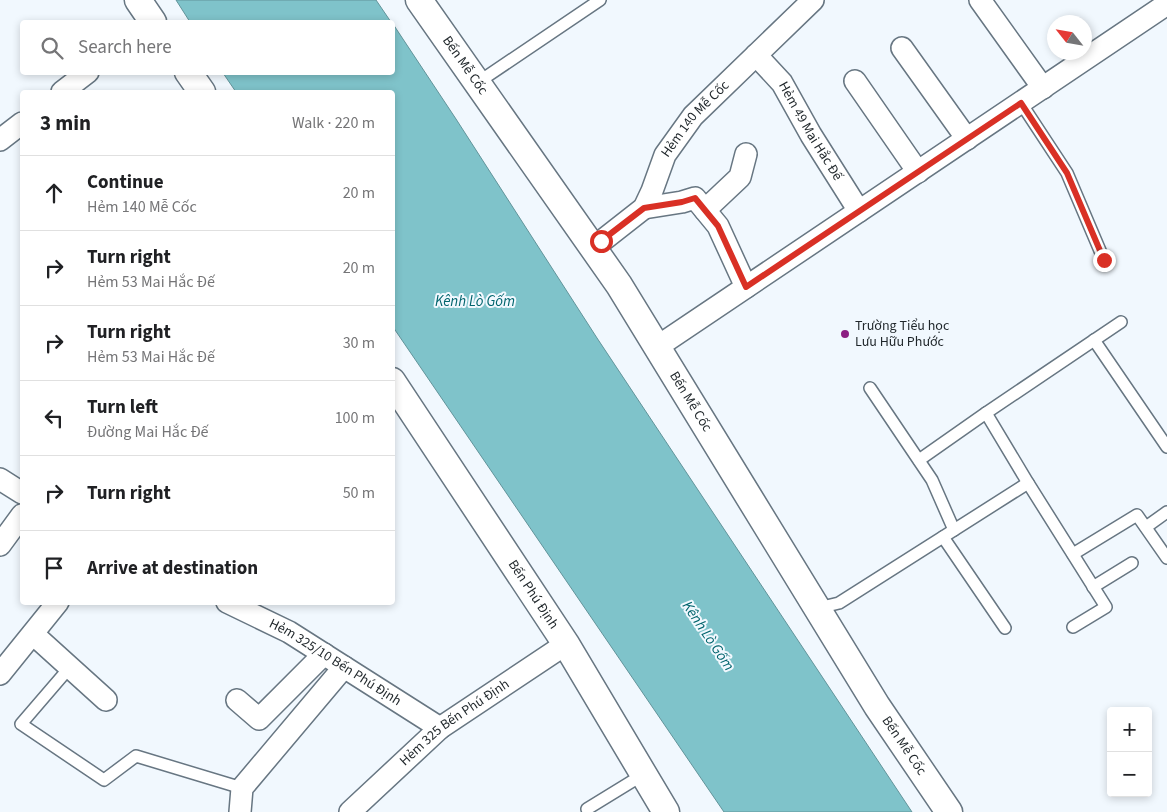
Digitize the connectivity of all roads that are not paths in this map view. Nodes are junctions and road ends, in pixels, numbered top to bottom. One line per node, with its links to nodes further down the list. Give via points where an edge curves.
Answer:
1 (138, 0): 7 (street)
2 (419, 0): 13 (street, Bến Mễ Cốc)
3 (600, 0): 13 (lane)
4 (813, 0): 9 (street, Hẻm 140 Mễ Cốc)
5 (980, 0): 14 (street)
6 (1167, 4): 14 (street)
7 (152, 20)
8 (902, 48): 19 (street)
9 (756, 55): 23 (street, Hẻm 140 Mễ Cốc, via 693,116 664,156); 25 (street, Hẻm 49 Mai Hắc Đế, via 782,84)
10 (84, 75): 15 (street)
11 (190, 75): 16 (street)
12 (855, 81): 22 (street)
13 (477, 83): 26 (street, Bến Mễ Cốc)
14 (1043, 88): 17 (street)
15 (65, 90)
16 (201, 90)
17 (1021, 103): 19 (street); 27 (lane, via 1067,173)
18 (20, 124): 20 (street)
19 (967, 139): 22 (street)
20 (0, 140)
21 (746, 154): 24 (street, via 740,177)
22 (918, 172): 25 (street)
23 (644, 208): 24 (street, via 695,198); 26 (street, Hẻm 140 Mễ Cốc)
24 (705, 210): 28 (street, via 718,226)
25 (859, 212): 28 (street)
26 (593, 248): 31 (street, Bến Mễ Cốc)
27 (1104, 260)
28 (746, 287): 31 (street)
29 (1121, 322): 30 (lane)
30 (1094, 340): 34 (lane); 35 (lane)
31 (657, 347): 52 (street, Bến Mễ Cốc)
32 (395, 386): 56 (street, Bến Phú Định)
33 (870, 388): 36 (lane)
34 (986, 413): 36 (lane); 38 (lane)
35 (1167, 447)
36 (919, 460): 43 (lane, via 932,480)
37 (0, 479): 39 (street)
38 (1028, 483): 43 (lane); 46 (lane)
39 (20, 492)
40 (1167, 512): 42 (lane)
41 (20, 518): 45 (street)
42 (1146, 527): 46 (lane, via 1137,515); 47 (lane)
43 (954, 530): 44 (lane)
44 (943, 537): 52 (lane, via 839,603); 54 (lane)
45 (0, 545)
46 (1074, 554): 49 (lane)
47 (1167, 558)
48 (1132, 563): 49 (lane)
49 (1093, 587): 53 (lane, via 1106,607)
50 (56, 605): 55 (street)
51 (233, 605): 57 (street, Hẻm 325/10 Bến Phú Định, via 289,632)
52 (818, 608): 70 (street, Bến Mễ Cốc, via 877,706)
53 (1073, 627)
54 (1005, 628)
55 (33, 634): 58 (street); 60 (street)
56 (566, 644): 63 (street, Hẻm 325 Bến Phú Định); 64 (street, Bến Phú Định)
57 (324, 654): 59 (street, Hẻm 325/10 Bến Phú Định); 62 (street, via 259,719)
58 (70, 667): 61 (street); 65 (lane, via 21,724 104,780 136,756)
59 (344, 667): 63 (street, Hẻm 325/10 Bến Phú Định); 65 (street)
60 (0, 674)
61 (106, 700)
62 (237, 700)
63 (440, 728): 68 (street, Hẻm 325 Bến Phú Định)
64 (644, 774): 66 (lane); 69 (street, Bến Phú Định)
65 (242, 788): 67 (street)
66 (587, 809)
67 (240, 812)
68 (350, 812)
69 (666, 812)
70 (949, 812)

